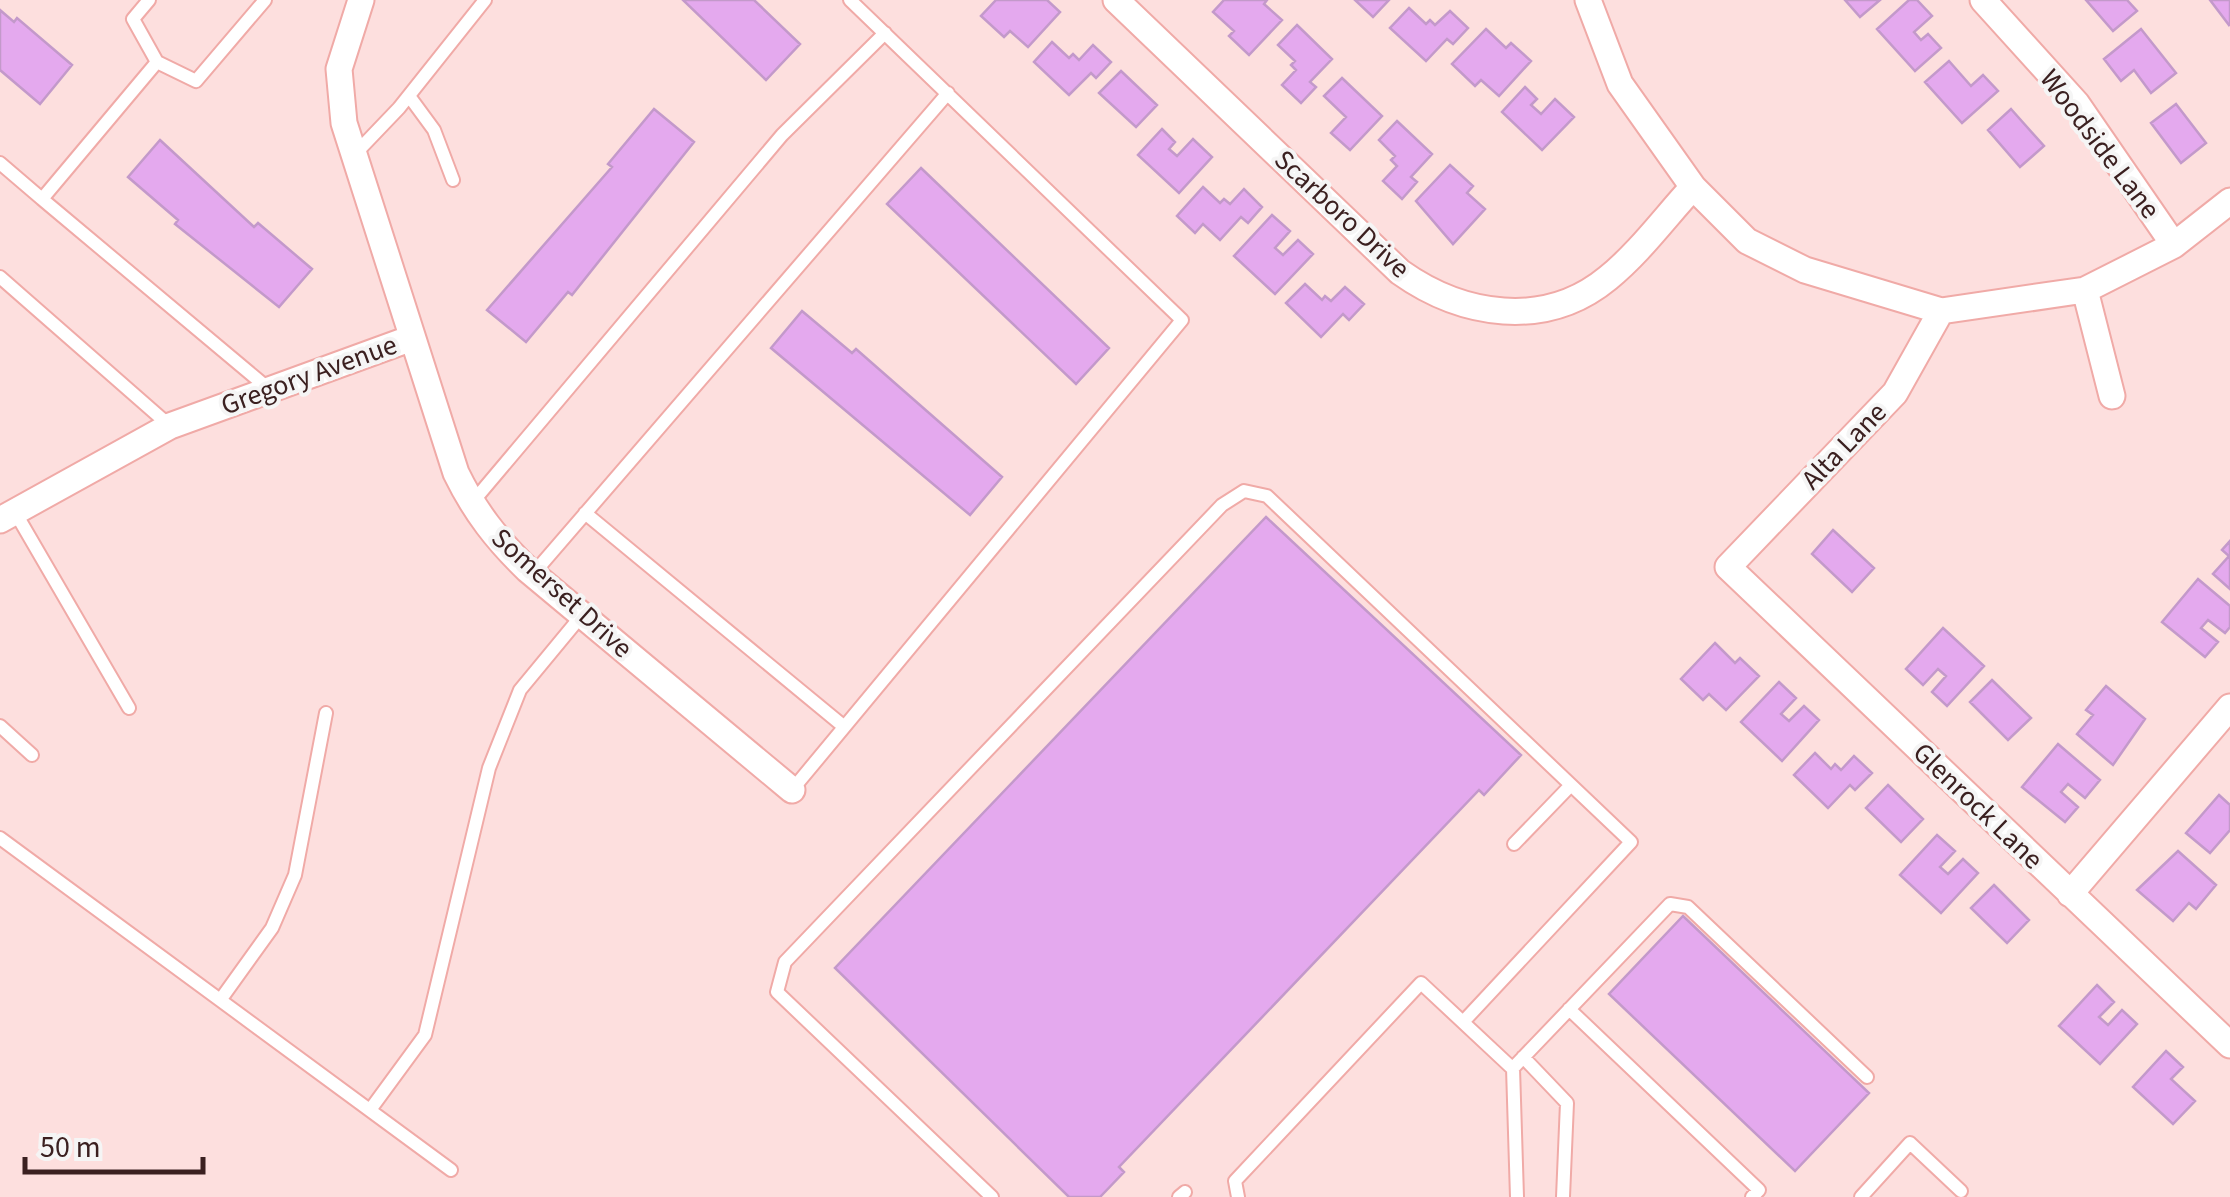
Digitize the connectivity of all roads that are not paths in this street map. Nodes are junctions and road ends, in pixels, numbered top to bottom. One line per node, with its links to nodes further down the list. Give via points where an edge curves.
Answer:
1 (150, 0): 10 (lane, via 133,19)
2 (265, 0): 10 (lane, via 196,81)
3 (361, 0): 13 (street, Gregory Avenue, via 339,69)
4 (486, 0): 12 (lane)
5 (850, 0): 9 (lane)
6 (1116, 0): 16 (street, Scarboro Drive, via 1400,272 1448,301 1507,312 1574,299 1615,272)
7 (1588, 0): 16 (street, via 1620,84)
8 (1983, 0): 19 (street, Woodside Lane, via 2077,104)
9 (885, 34): 11 (lane); 27 (lane, via 782,134)
10 (157, 62): 17 (lane)
11 (948, 93): 28 (lane); 36 (lane, via 1182,320)
12 (409, 96): 13 (lane); 15 (lane, via 434,130)
13 (354, 156): 23 (street, Gregory Avenue)
14 (0, 163): 17 (lane)
15 (453, 180)
16 (1693, 186): 22 (street, via 1747,241 1806,270)
17 (42, 199): 24 (lane)
18 (2230, 202): 19 (street)
19 (2174, 245): 21 (street)
20 (0, 277): 26 (lane)
21 (2085, 290): 22 (street); 25 (street)
22 (1941, 312): 30 (street, Alta Lane, via 1895,392)
23 (412, 338): 24 (street, Gregory Avenue); 27 (street, Somerset Drive)
24 (270, 390): 26 (street, Gregory Avenue)
25 (2112, 396)
26 (170, 426): 29 (street, Gregory Avenue)
27 (471, 504): 31 (street, Somerset Drive)
28 (585, 513): 31 (lane); 36 (lane)
29 (7, 516): 34 (lane)
30 (1728, 567): 43 (street, Glenrock Lane)
31 (532, 574): 32 (street, Somerset Drive)
32 (582, 615): 40 (street, Somerset Drive); 51 (lane, via 520,690 488,768 425,1035)
33 (2230, 707): 43 (street)
34 (130, 708)
35 (326, 714): 44 (lane, via 295,875 272,928)
36 (842, 725): 40 (lane)
37 (0, 726): 38 (lane)
38 (32, 755)
39 (1572, 785): 42 (lane); 46 (lane, via 1631,842); 54 (lane, via 1267,496 1244,492 1222,505 785,962 778,992)
40 (792, 790)
41 (0, 838): 44 (lane)
42 (1514, 844)
43 (2070, 894): 47 (street, Glenrock Lane)
44 (222, 999): 51 (lane)
45 (1569, 1009): 48 (lane); 50 (lane, via 1662,908 1678,903); 58 (lane, via 1759,1190)
46 (1462, 1022): 49 (lane); 55 (lane, via 1422,983 1235,1180)
47 (2230, 1044)
48 (1523, 1058): 49 (lane); 57 (lane, via 1567,1103)
49 (1513, 1069): 56 (lane)
50 (1867, 1077)
51 (370, 1110): 52 (lane)
52 (450, 1170)
53 (1961, 1195): 59 (lane, via 1910,1143)
54 (992, 1197)
55 (1238, 1197)
56 (1517, 1197)
57 (1563, 1197)
58 (1752, 1197)
59 (1861, 1197)

